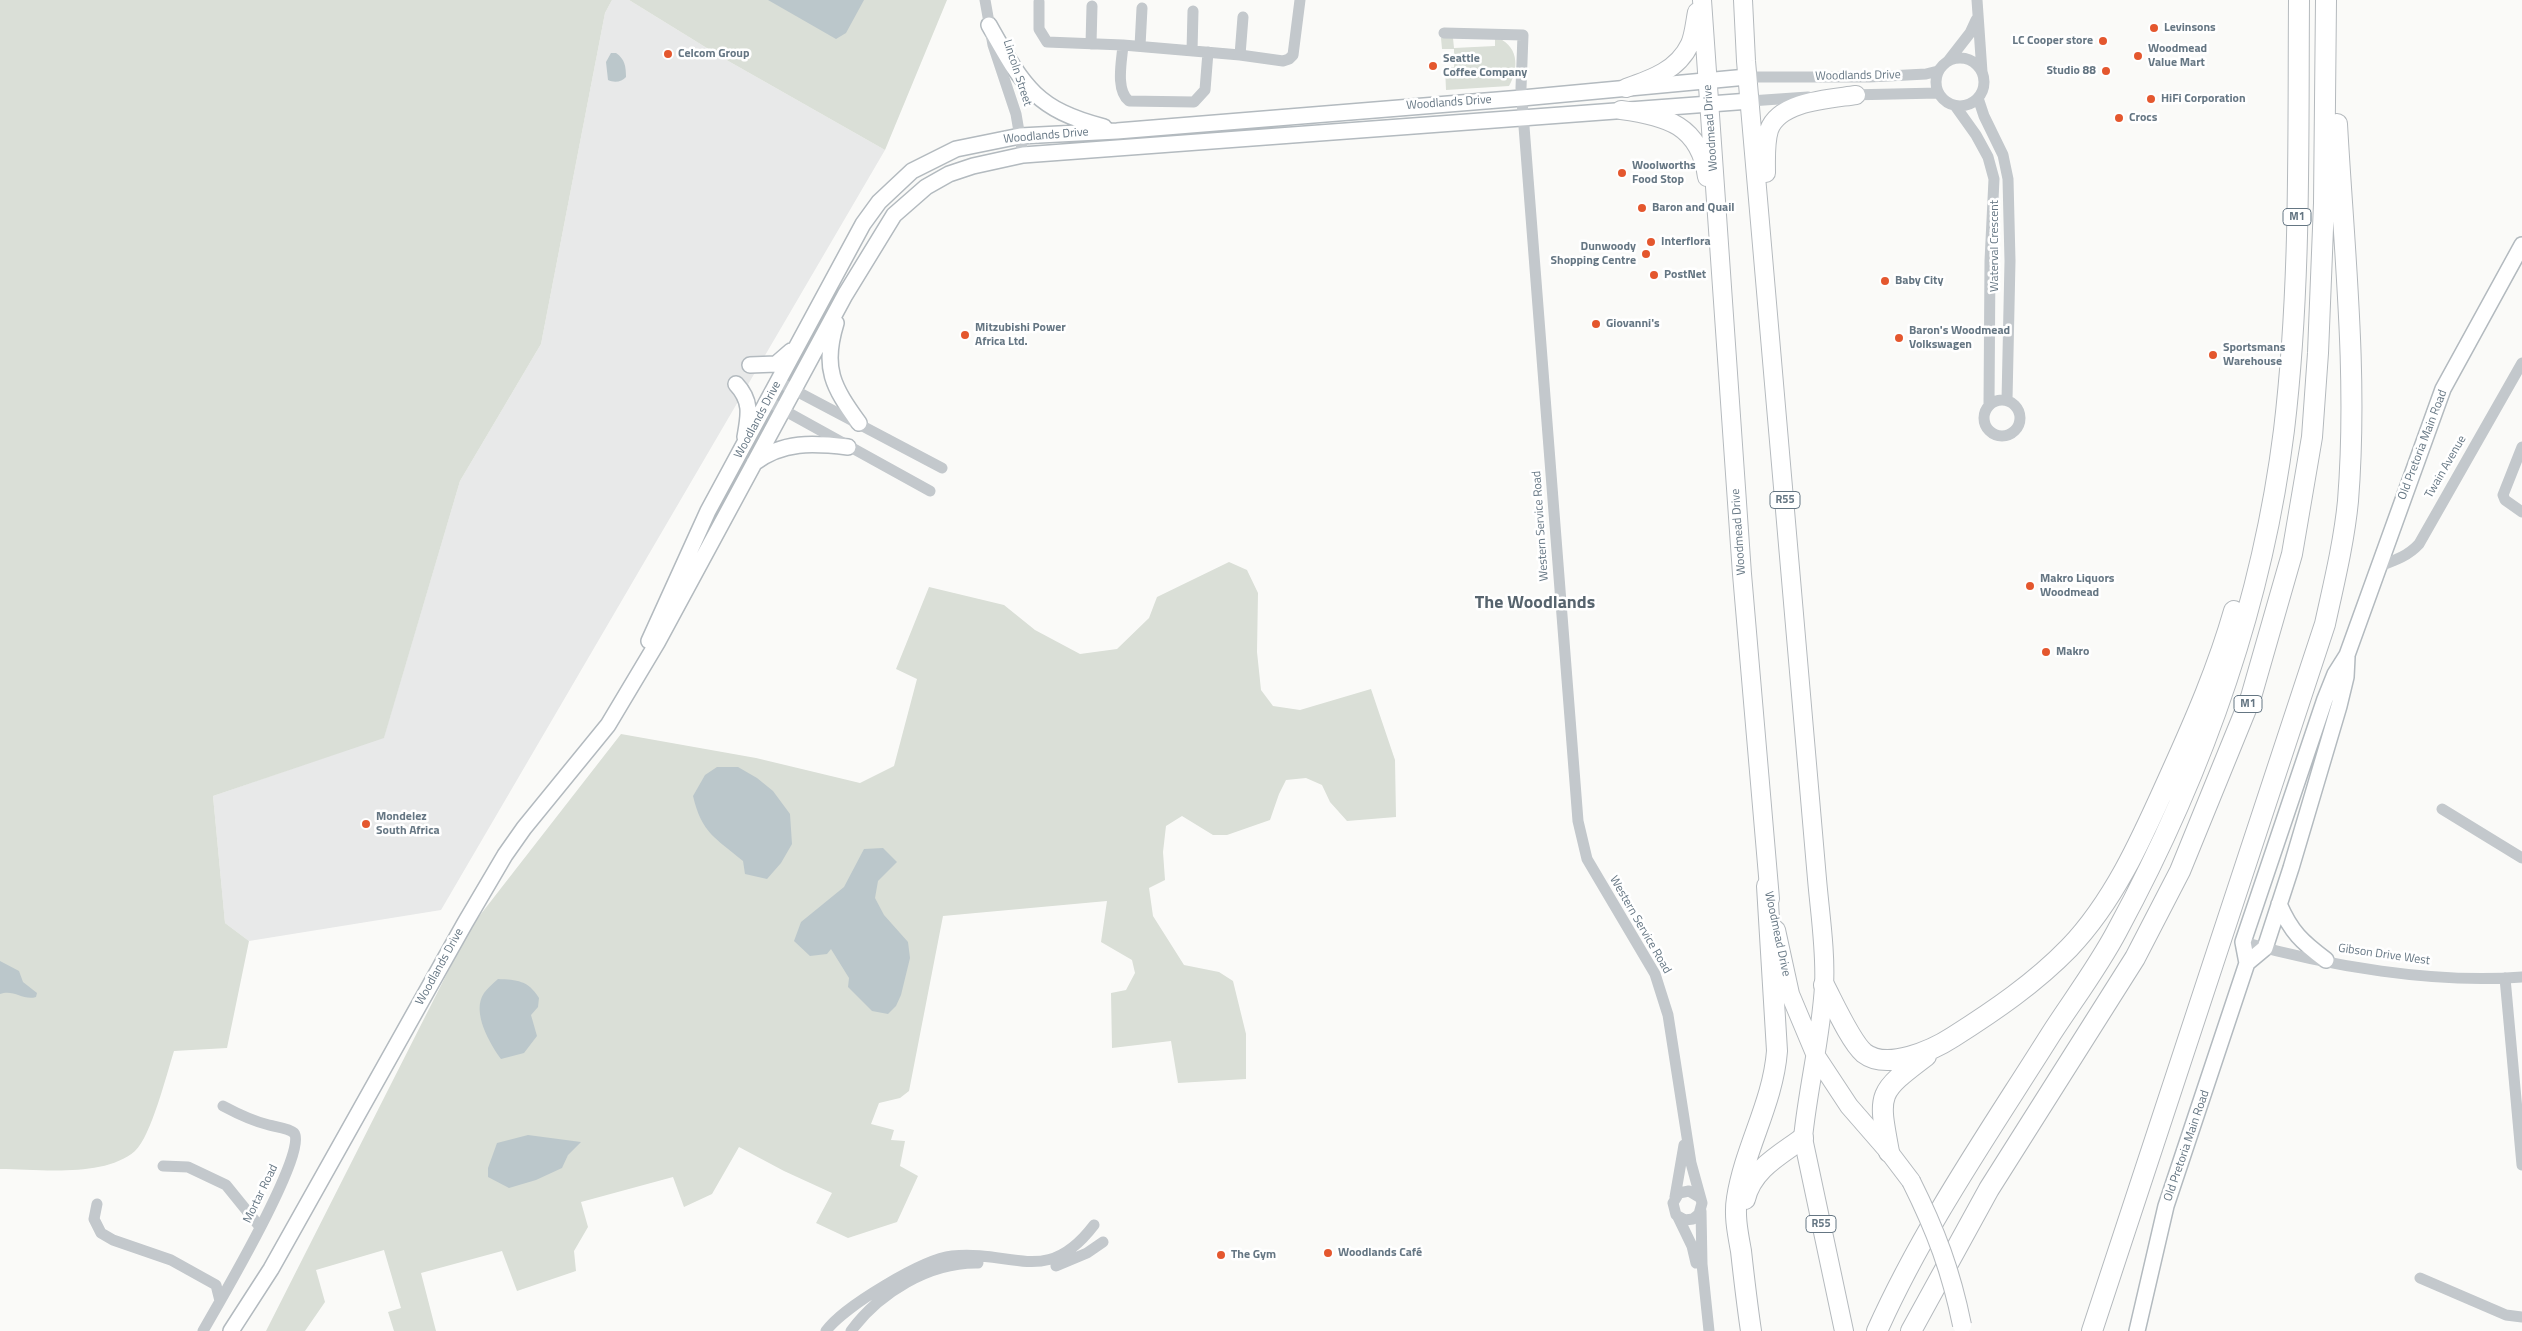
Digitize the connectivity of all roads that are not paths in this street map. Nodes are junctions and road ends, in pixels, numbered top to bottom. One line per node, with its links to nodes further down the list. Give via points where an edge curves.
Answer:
1 (985, 0): 14 (street, Lincoln Street)
2 (1300, 0): 21 (street, via 1294,51 1289,59)
3 (1701, 0): 26 (main road, Woodmead Drive); 27 (main road, via 1690,43 1676,63 1664,72)
4 (1744, 0): 25 (main road, R55)
5 (1977, 0): 13 (street)
6 (2299, 0): 55 (highway, M1, via 2298,196 2292,348)
7 (2327, 0): 109 (highway, M1, via 2324,203 2312,437 2292,554 2251,697 2180,872 2135,958 1989,1189); 110 (highway, via 2335,89 2352,417 2348,502 2339,564 2325,624)
8 (1039, 2): 16 (street, via 1040,29 1044,40)
9 (1092, 6): 16 (street)
10 (1142, 8): 18 (street)
11 (1193, 11): 19 (street)
12 (1243, 17): 21 (street)
13 (1977, 19): 22 (street, via 1970,34); 24 (street)
14 (989, 25): 37 (main road, via 1017,75 1041,99 1066,116); 38 (street, Lincoln Street)
15 (1444, 34): 30 (street, Western Service Road, via 1523,35)
16 (1091, 44): 17 (street)
17 (1123, 45): 18 (street); 20 (street, via 1122,84 1124,97 1129,101 1194,102 1205,90)
18 (1140, 46): 19 (street)
19 (1192, 51): 20 (street)
20 (1208, 52): 21 (street)
21 (1240, 55)
22 (1949, 60): 23 (street); 24 (street, via 1965,58)
23 (1938, 71): 25 (street, Woodlands Drive, via 1869,77); 28 (street, via 1935,86)
24 (1982, 72): 31 (street, via 1984,83)
25 (1747, 77): 26 (main road, Woodlands Drive); 32 (main road, R55)
26 (1708, 80): 27 (main road, Woodlands Drive); 33 (main road, Woodmead Drive)
27 (1626, 88): 30 (main road, Woodlands Drive)
28 (1938, 94): 29 (street, Woodlands Drive); 34 (street, via 1942,100)
29 (1856, 95): 32 (street, Woodlands Drive); 40 (main road, via 1790,108 1774,119 1768,138)
30 (1522, 98): 36 (street, Western Service Road); 37 (main road, Woodlands Drive)
31 (1978, 98): 34 (street); 50 (street, Waterval Crescent, via 2003,155 2008,179)
32 (1750, 101): 33 (main road, Woodlands Drive); 40 (main road, R55)
33 (1711, 104): 35 (main road, Woodlands Drive); 42 (main road, Woodmead Drive)
34 (1956, 107): 52 (street, Waterval Crescent, via 1988,157 1994,179)
35 (1621, 110): 36 (main road, Woodlands Drive); 42 (main road, via 1655,115 1685,131 1695,142 1706,170)
36 (1524, 117): 39 (main road, Woodlands Drive); 80 (street, Western Service Road, via 1578,821 1593,871 1655,974 1672,1034)
37 (1116, 131): 38 (main road, Woodlands Drive)
38 (1020, 136): 39 (street, Lincoln Street); 44 (main road, Woodlands Drive, via 956,149 912,171 895,185 864,224)
39 (1023, 155): 43 (main road, Woodlands Drive, via 949,174 908,200 894,215)
40 (1762, 234): 76 (main road, R55)
41 (2522, 245): 63 (main road, Old Pretoria Main Road, via 2443,389)
42 (1719, 254): 68 (main road, Woodmead Drive)
43 (845, 295): 49 (main road, Woodlands Drive); 54 (main road, via 833,333 829,364 837,392)
44 (800, 341): 46 (main road, via 776,364); 47 (main road, Woodlands Drive)
45 (2522, 363): 63 (street, Twain Avenue, via 2419,544 2400,559)
46 (750, 365)
47 (779, 382): 49 (street); 51 (main road, Woodlands Drive)
48 (736, 384): 58 (main road, via 749,405)
49 (794, 389): 53 (main road, Woodlands Drive); 54 (street)
50 (2007, 400): 52 (street); 52 (street, via 2016,406 2020,416 2016,429 2006,436 1994,435 1985,426 1984,412)
51 (769, 402): 53 (street); 58 (main road, Woodlands Drive)
52 (1989, 404)
53 (783, 408): 56 (street); 59 (main road, Woodlands Drive)
54 (859, 423): 60 (street)
55 (2283, 433): 77 (highway, via 2231,623 2200,709 2138,847 2096,914 2069,948 2007,1002); 108 (highway, M1, via 2263,548 2247,615 2204,744 2156,856 2115,936 1919,1247)
56 (848, 446): 59 (main road, via 796,444 765,455); 61 (street)
57 (2522, 447): 62 (street, via 2503,495)
58 (742, 450): 65 (main road, Woodlands Drive, via 708,511 671,589)
59 (752, 465): 65 (main road, Woodlands Drive, via 657,643)
60 (942, 468)
61 (930, 491)
62 (2522, 512)
63 (2377, 567): 64 (main road, Old Pretoria Main Road)
64 (2347, 655): 69 (main road, Old Pretoria Main Road, via 2346,677); 70 (main road, Old Pretoria Main Road, via 2325,699)
65 (633, 681): 94 (main road, Woodlands Drive, via 608,725 505,856)
66 (2442, 809): 67 (street)
67 (2522, 858)
68 (1767, 886): 78 (main road, Woodmead Drive, via 1790,994); 93 (highway, via 1776,1059 1768,1102 1742,1169 1736,1200)
69 (2279, 904): 71 (main road, Old Pretoria Main Road); 72 (main road, via 2297,937)
70 (2243, 942): 71 (street, Gibson Drive West); 73 (main road)
71 (2264, 948): 72 (street, Gibson Drive West); 73 (main road, Old Pretoria Main Road)
72 (2326, 960): 75 (street, Gibson Drive West, via 2405,973 2475,980)
73 (2248, 963): 111 (main road, Old Pretoria Main Road, via 2166,1206)
74 (2522, 977): 75 (street, Gibson Drive West)
75 (2504, 978): 83 (street)
76 (1824, 985): 77 (highway, via 1865,1054 1891,1060); 78 (main road, R55)
77 (1937, 1047): 82 (highway, via 1898,1078 1883,1097 1881,1109)
78 (1816, 1056): 81 (main road, R55); 82 (main road, Woodmead Drive, via 1848,1106)
79 (223, 1106): 91 (street, Mortar Road, via 259,1123 290,1131 297,1139 294,1156)
80 (1686, 1131): 85 (street, Western Service Road); 86 (street, Western Service Road)
81 (1803, 1138): 93 (highway, via 1762,1168 1748,1186); 107 (main road, R55)
82 (1889, 1152): 98 (main road, Woodmead Drive, bridge, via 1911,1181 1940,1243 1954,1286)
83 (2522, 1165)
84 (163, 1166): 91 (street, via 188,1167 226,1185)
85 (1699, 1196): 86 (street, via 1686,1191); 88 (street)
86 (1675, 1197): 89 (street, via 1672,1207)
87 (96, 1204): 96 (street, via 94,1219 101,1233 171,1260 216,1285)
88 (1701, 1211): 89 (street, via 1689,1220); 105 (street, via 1702,1264)
89 (1678, 1217): 104 (street, via 1695,1254)
90 (1094, 1225): 102 (street, via 1061,1257 1044,1262 951,1256 929,1263 873,1293)
91 (260, 1227): 96 (street, Mortar Road)
92 (1103, 1242): 103 (street, via 1087,1253 1043,1268 968,1263 940,1269 906,1283 886,1296 865,1313)
93 (1741, 1251): 106 (highway)
94 (271, 1269): 100 (main road, Woodlands Drive); 101 (main road, Woodlands Drive)
95 (2420, 1278): 97 (street, via 2506,1315)
96 (220, 1301): 99 (street, Mortar Road)
97 (2522, 1318)
98 (1962, 1328)
99 (203, 1331)
100 (231, 1331)
101 (239, 1331)
102 (826, 1331)
103 (851, 1331)
104 (1704, 1331)
105 (1709, 1331)
106 (1751, 1331)
107 (1844, 1331)
108 (1877, 1331)
109 (1911, 1331)
110 (2092, 1331)
111 (2137, 1331)

